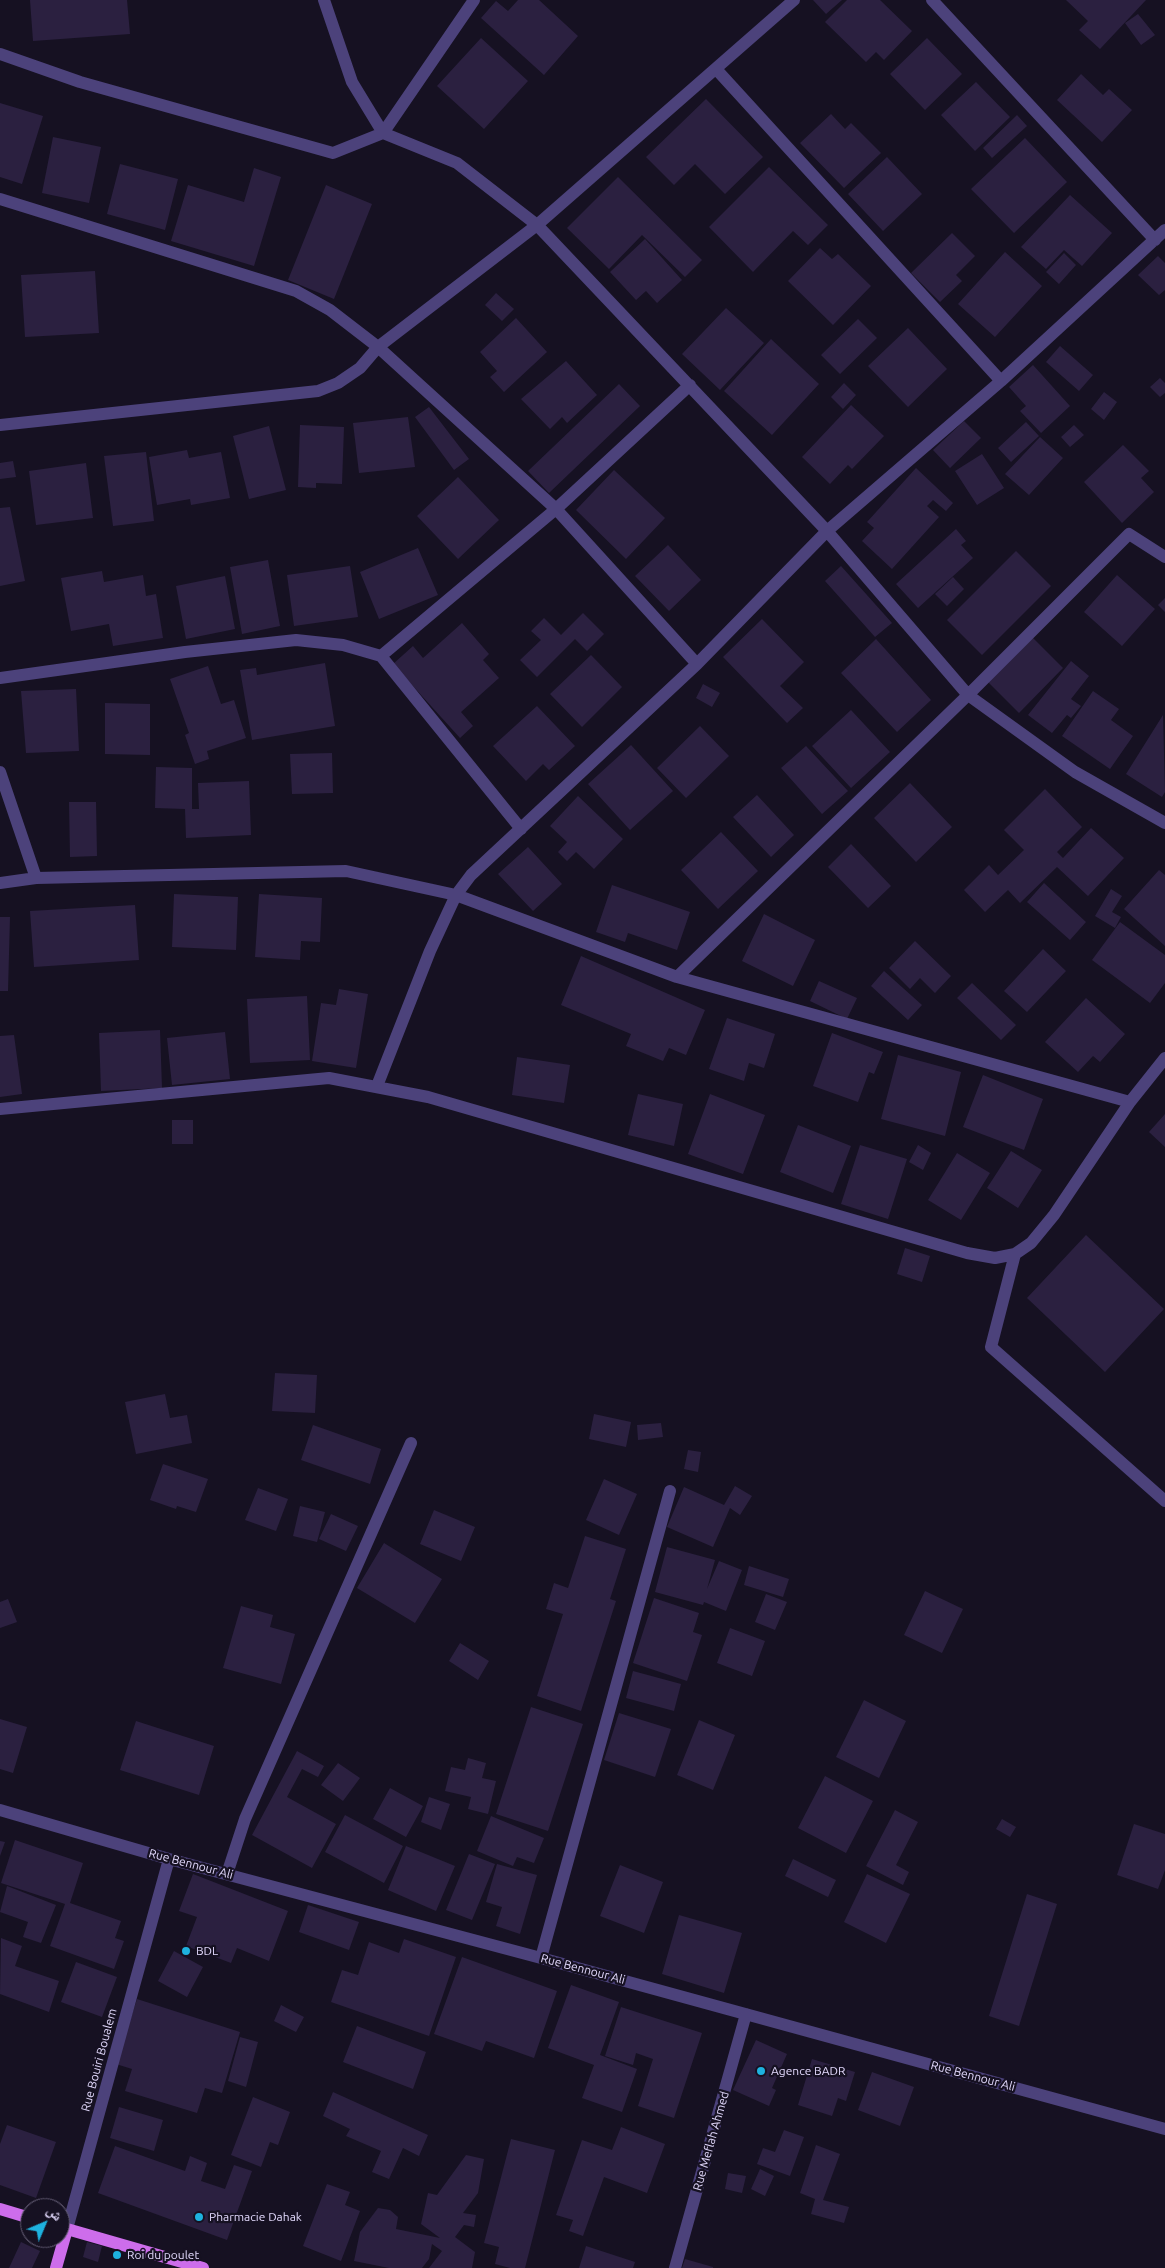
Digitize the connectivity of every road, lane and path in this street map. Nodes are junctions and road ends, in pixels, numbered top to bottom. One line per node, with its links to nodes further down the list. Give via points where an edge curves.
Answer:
1 (324, 0): 7 (street, via 352,82)
2 (474, 0): 7 (street)
3 (794, 0): 6 (street)
4 (932, 0): 11 (street)
5 (0, 54): 7 (street, via 80,82 333,153)
6 (716, 68): 9 (street); 13 (street)
7 (383, 133): 9 (street, via 457,163)
8 (0, 199): 12 (street, via 296,291 330,310)
9 (537, 225): 12 (street); 14 (street)
10 (1165, 230): 11 (street)
11 (1155, 240): 13 (street)
12 (378, 347): 15 (street, via 360,368 338,383 318,391); 16 (street)
13 (1001, 381): 17 (street)
14 (690, 385): 16 (street); 17 (street)
15 (0, 425)
16 (556, 510): 19 (street); 20 (street)
17 (827, 531): 20 (street); 22 (street)
18 (1165, 557): 22 (street, via 1129,534)
19 (380, 656): 21 (street, via 343,645 296,640); 25 (street)
20 (697, 664): 25 (street)
21 (0, 678)
22 (968, 695): 24 (street, via 1074,772); 29 (street)
23 (0, 772): 26 (street)
24 (1165, 823)
25 (521, 829): 28 (street, via 471,876)
26 (36, 878): 27 (street); 28 (street, via 346,871)
27 (0, 883)
28 (456, 895): 29 (street); 31 (street, via 430,951)
29 (677, 977): 32 (street)
30 (1165, 1058): 32 (street)
31 (377, 1086): 33 (street, via 329,1078); 34 (street, via 428,1097 967,1253 995,1258)
32 (1130, 1102): 34 (street, via 1054,1215 1031,1243)
33 (0, 1108)
34 (1015, 1254): 37 (street, via 991,1347)
35 (411, 1442): 40 (street, via 245,1819)
36 (670, 1491): 41 (street)
37 (1165, 1501)
38 (0, 1810): 39 (street, Rue Bennour Ali)
39 (169, 1859): 40 (street, Rue Bennour Ali); 44 (street, Rue Bouiri Boualem)
40 (227, 1874): 41 (street, Rue Bennour Ali)
41 (541, 1958): 42 (street, Rue Bennour Ali)
42 (746, 2014): 43 (street, Rue Bennour Ali); 51 (street, Rue Meflah Ahmed)
43 (1165, 2129)
44 (70, 2207)
45 (0, 2209): 46 (main road)
46 (20, 2215)
47 (70, 2230): 50 (main road)
48 (60, 2248): 49 (main road, Rue Bouiri Boualem)
49 (56, 2268)
50 (203, 2268)
51 (675, 2268)

